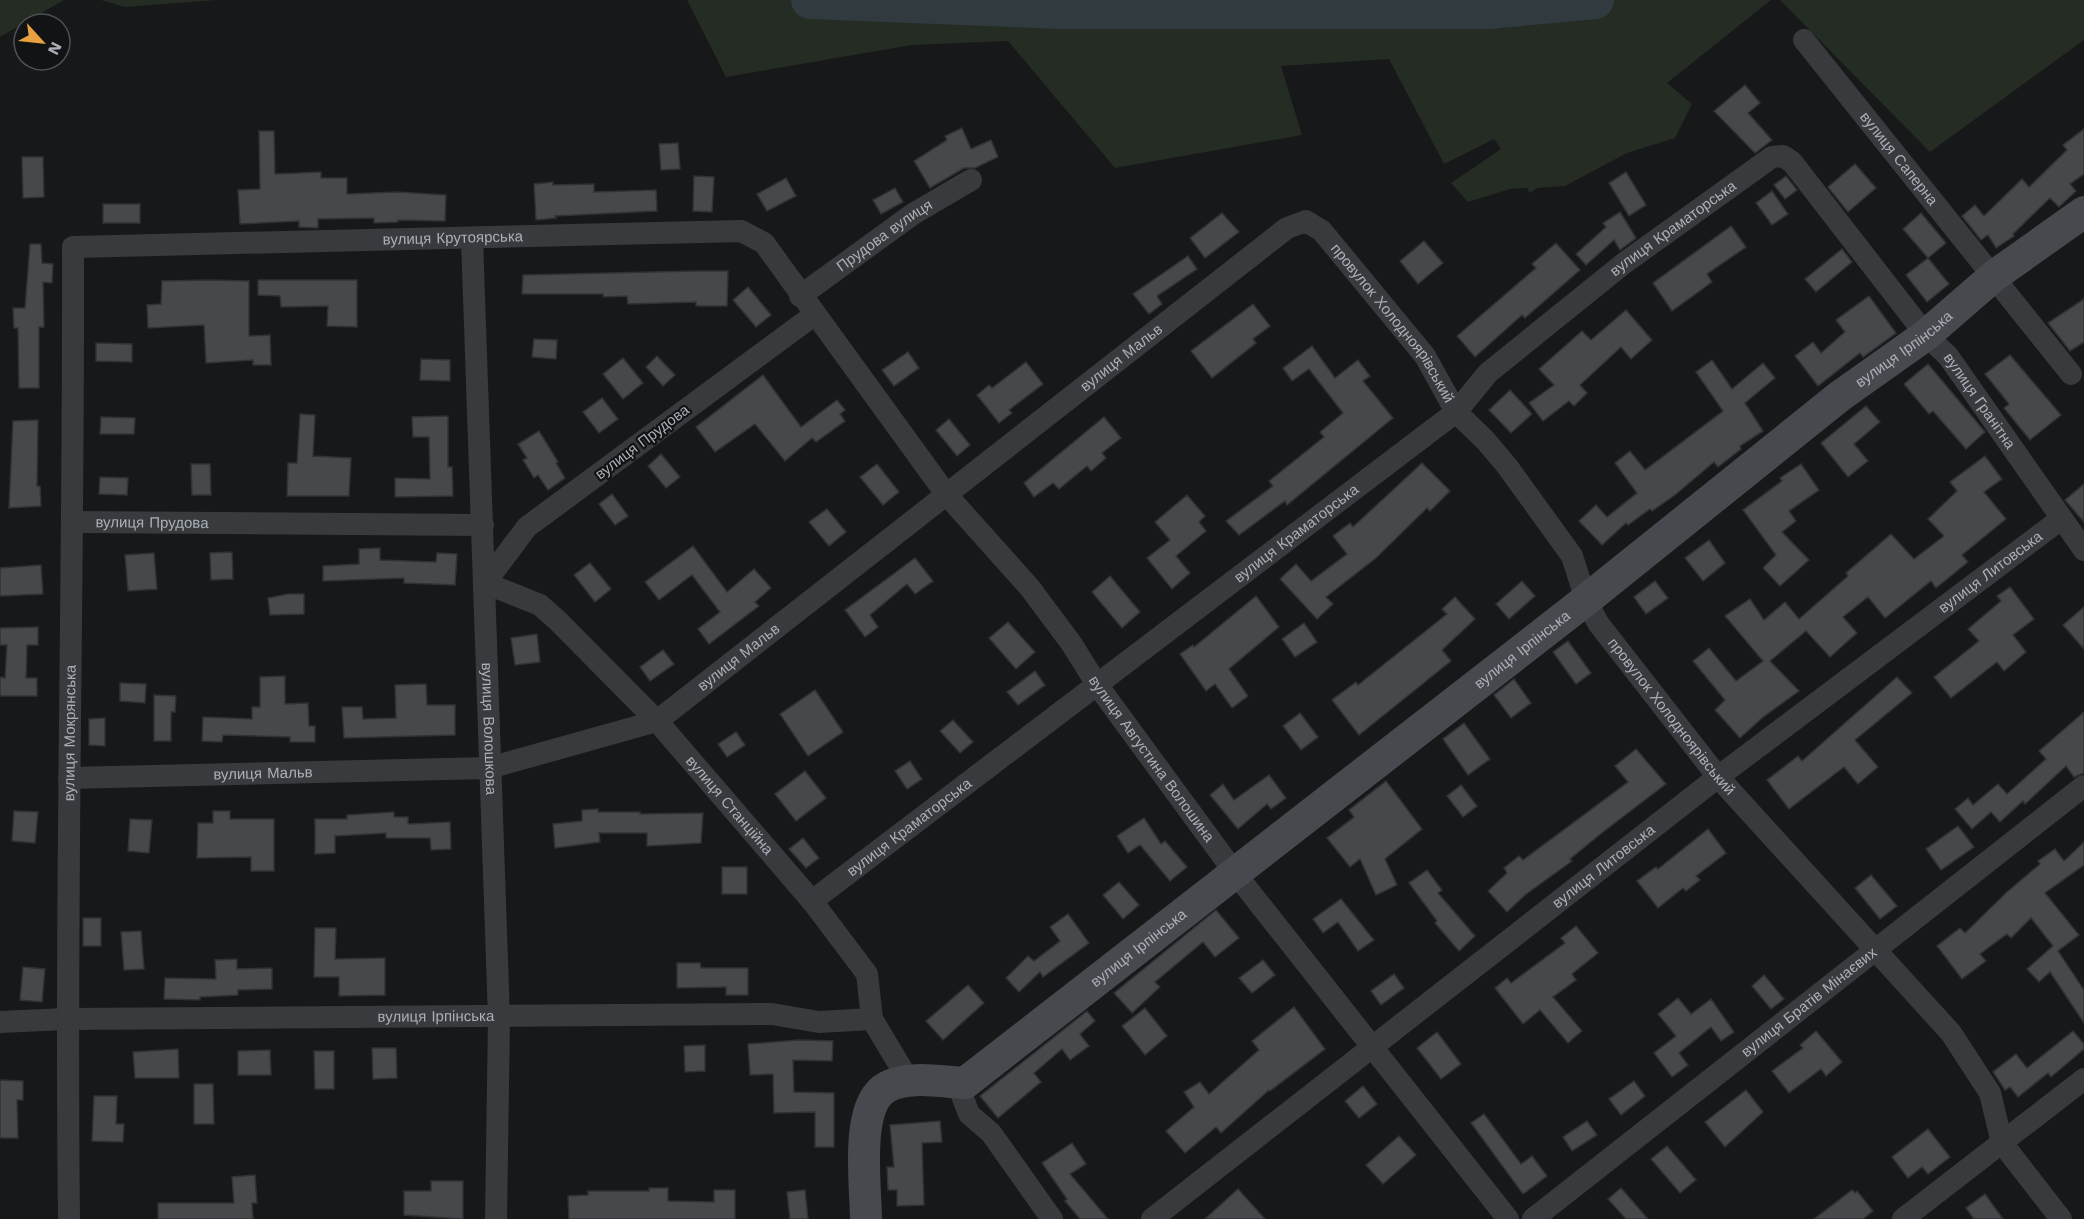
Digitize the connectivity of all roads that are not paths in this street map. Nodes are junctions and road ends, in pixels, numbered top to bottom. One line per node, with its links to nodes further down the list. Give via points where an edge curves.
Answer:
1 (1804, 40): 8 (street, вулиця Саперна)
2 (1772, 157): 11 (street, вулиця Гранітна, via 1784,156 1792,162); 13 (street, вулиця Краматорська, via 1623,264 1488,373)
3 (971, 180): 9 (street, Прудова вулиця, via 913,214)
4 (2084, 212): 8 (street, вулиця Ірпінська)
5 (1287, 228): 13 (street, провулок Холодноярівський, via 1306,221 1322,231 1425,356); 14 (street, вулиця Мальв)
6 (472, 239): 7 (street, вулиця Крутоярська); 9 (street, вулиця Крутоярська, via 741,231 764,243); 17 (street, вулиця Волошкова)
7 (73, 247): 16 (street, вулиця Мокрянська)
8 (1994, 276): 11 (street, вулиця Ірпінська); 12 (street, вулиця Саперна)
9 (800, 296): 10 (street, вулиця Августина Волошина)
10 (814, 315): 14 (street, вулиця Августина Волошина); 19 (street, вулиця Прудова, via 526,527)
11 (1926, 335): 15 (street, вулиця Гранітна, via 1948,356); 20 (street, вулиця Ірпінська, via 1839,396)
12 (2080, 379)
13 (1456, 412): 20 (street, провулок Холодноярівський, via 1485,440 1540,509 1572,556); 21 (street, вулиця Краматорська)
14 (946, 494): 21 (street, вулиця Августина Волошина, via 1030,588); 22 (street, вулиця Мальв)
15 (2061, 519): 18 (street, вулиця Гранітна); 24 (street, вулиця Литовська)
16 (74, 522): 17 (street, вулиця Прудова); 25 (street, вулиця Мокрянська)
17 (483, 525): 19 (street, вулиця Волошкова)
18 (2084, 550)
19 (485, 583): 22 (street, вулиця Станційна, via 540,605); 23 (street, вулиця Волошкова)
20 (1586, 600): 24 (street, провулок Холодноярівський, via 1598,622); 27 (street, вулиця Ірпінська)
21 (1098, 686): 27 (street, вулиця Августина Волошина); 28 (street, вулиця Краматорська)
22 (657, 721): 23 (street, вулиця Мальв); 28 (street, вулиця Станційна)
23 (489, 768): 25 (street, вулиця Мальв); 30 (street, вулиця Волошкова)
24 (1718, 777): 29 (street, провулок Холодноярівський); 34 (street, вулиця Литовська)
25 (69, 778): 31 (street, вулиця Мокрянська)
26 (2084, 786): 29 (street, вулиця Братів Мінаєвих)
27 (1235, 873): 34 (street, вулиця Августина Волошина); 37 (street, вулиця Ірпінська, via 965,1083)
28 (812, 901): 32 (street, вулиця Станційна, via 867,974)
29 (1874, 950): 38 (street, провулок Холодноярівський, via 1951,1033 1973,1064 1990,1094); 45 (street, вулиця Братів Мінаєвих)
30 (499, 1018): 31 (street, вулиця Ірпінська); 32 (street, вулиця Ірпінська, via 772,1014 819,1022); 40 (street, вулиця Волошкова)
31 (66, 1019): 33 (street, вулиця Ірпінська); 39 (street, вулиця Мокрянська)
32 (872, 1019): 36 (street, вулиця Станційна)
33 (0, 1022)
34 (1372, 1047): 43 (street, вулиця Литовська); 44 (street, вулиця Августина Волошина)
35 (2084, 1079): 38 (street)
36 (909, 1081): 37 (street); 41 (street, via 886,1087 870,1106 864,1134)
37 (957, 1082): 42 (street, via 969,1114 991,1133)
38 (2002, 1143): 46 (street); 47 (street, провулок Холодноярівський)
39 (69, 1219)
40 (496, 1219)
41 (866, 1219)
42 (1052, 1219)
43 (1152, 1219)
44 (1508, 1219)
45 (1533, 1219)
46 (1903, 1219)
47 (2061, 1219)

